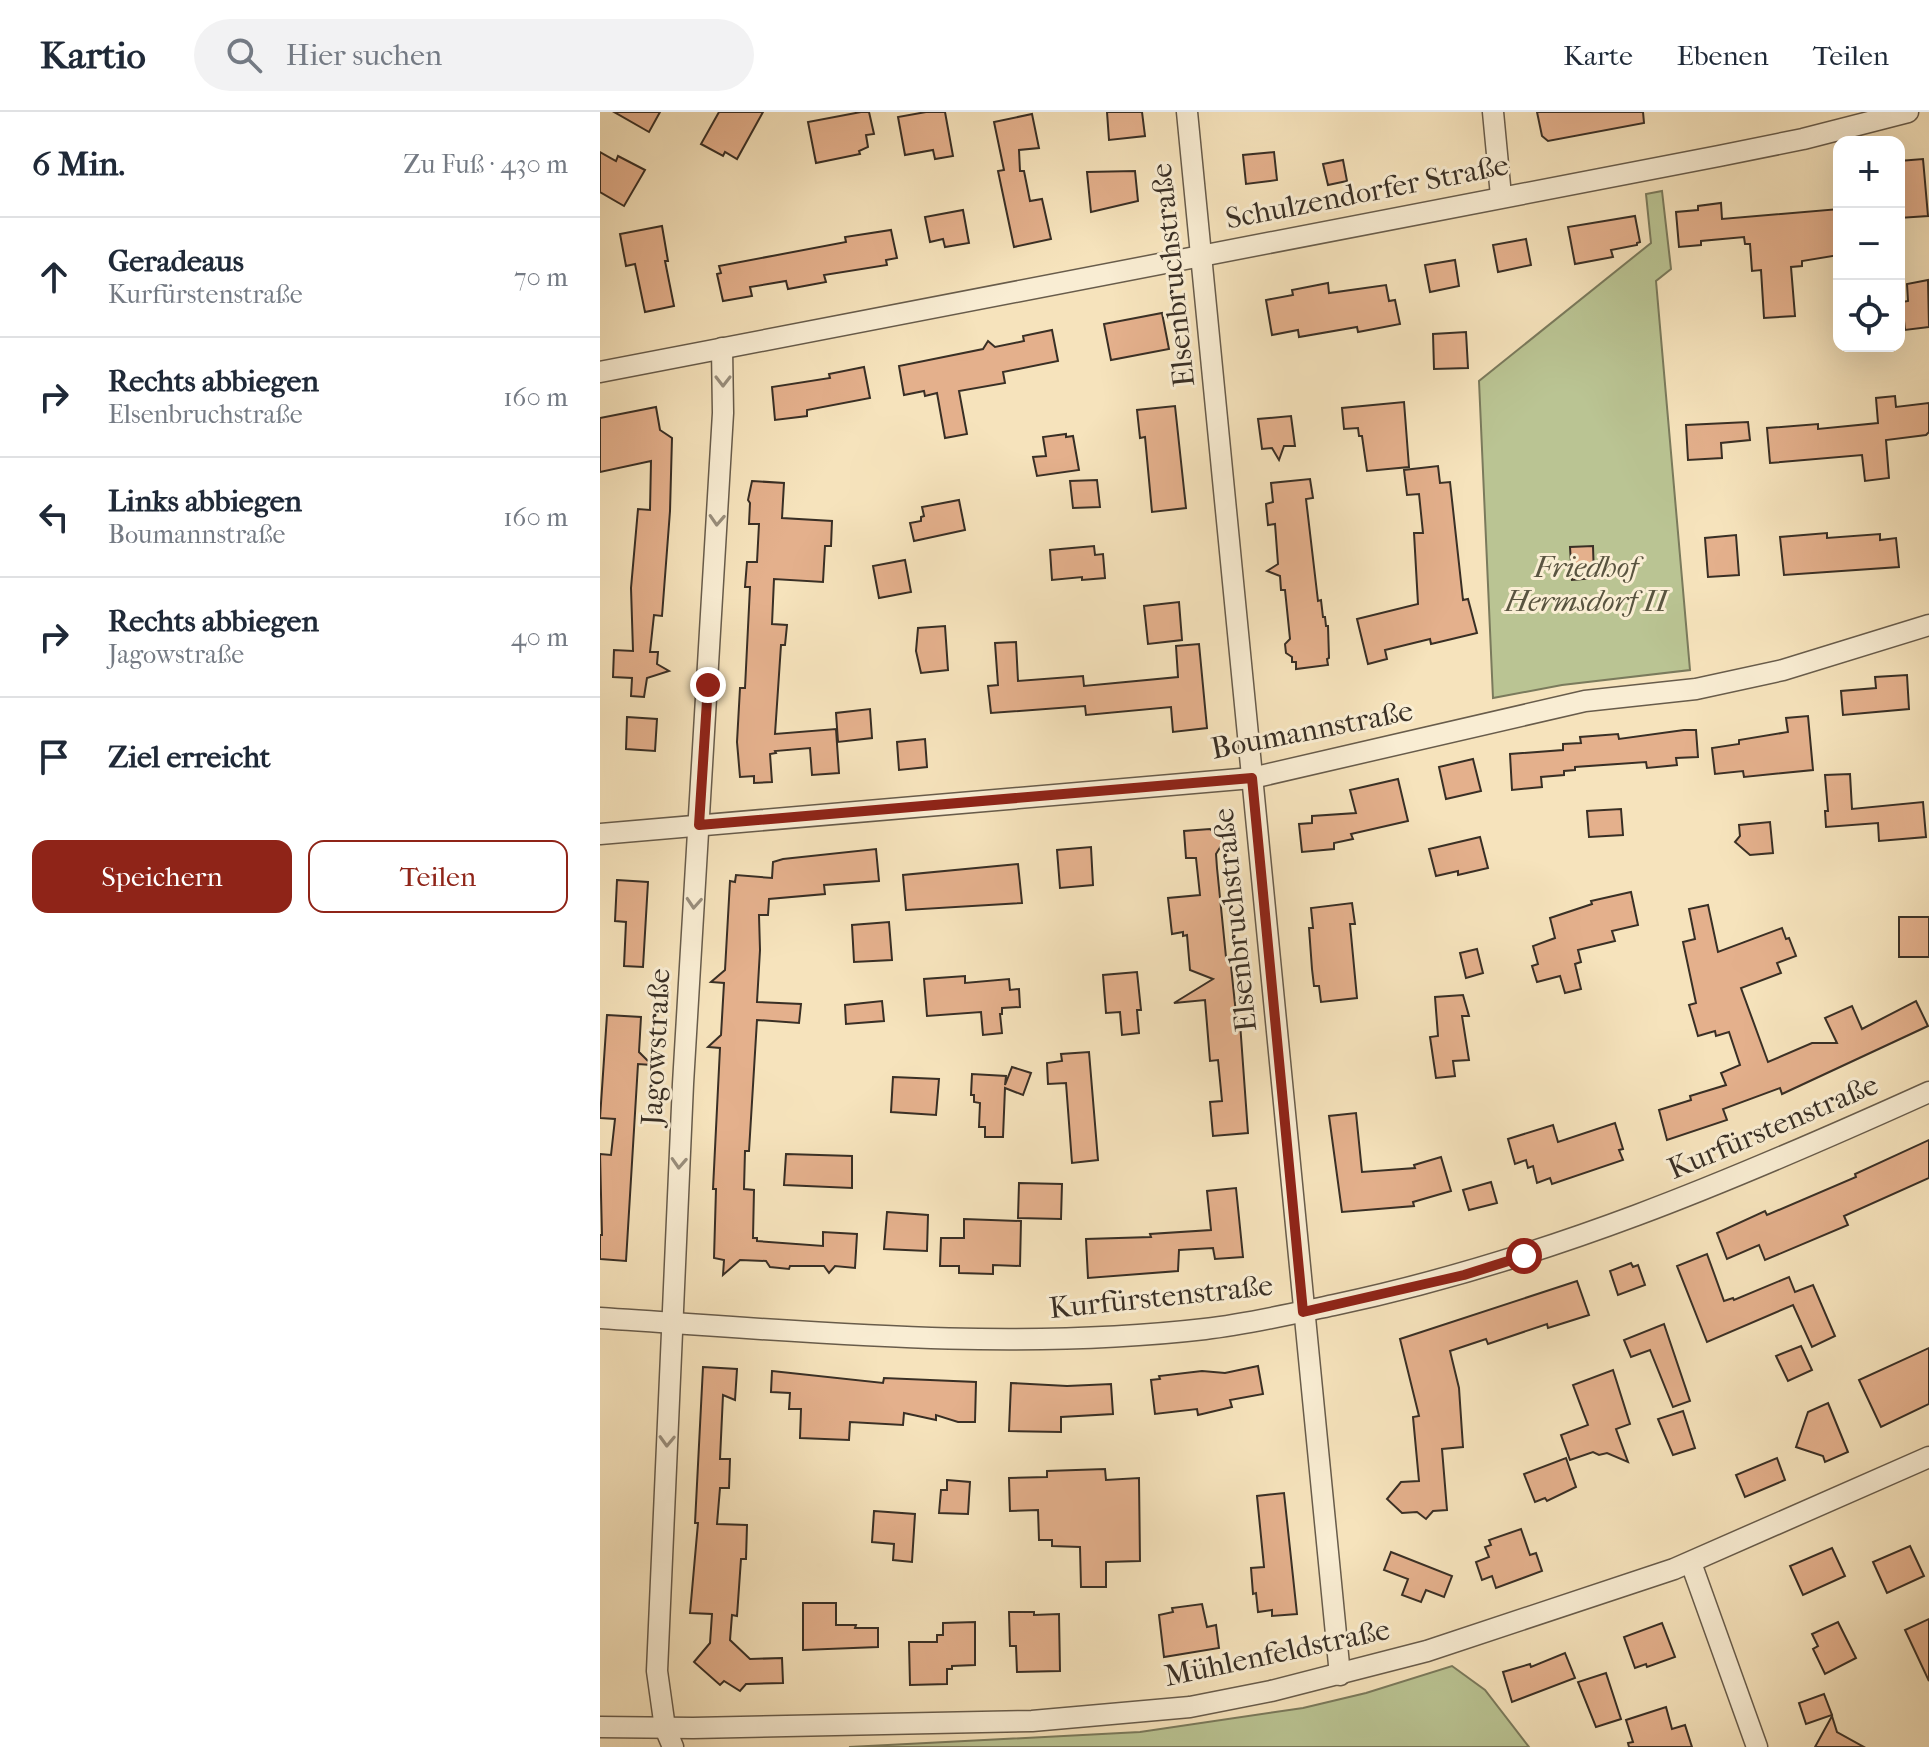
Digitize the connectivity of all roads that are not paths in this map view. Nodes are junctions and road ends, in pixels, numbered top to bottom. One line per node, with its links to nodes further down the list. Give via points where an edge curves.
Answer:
1 (1187, 112): 5 (street, Elsenbruchstraße)
2 (1493, 112): 4 (street)
3 (1908, 112): 4 (street, Schulzendorfer Straße, via 1789,142)
4 (1501, 196): 5 (street, Schulzendorfer Straße)
5 (1201, 255): 6 (street, Schulzendorfer Straße); 9 (street, Elsenbruchstraße)
6 (722, 348): 7 (street, Schulzendorfer Straße); 10 (street, Jagowstraße, one-way to 10, via 723,413)
7 (600, 372)
8 (1929, 625): 9 (street, Boumannstraße, via 1783,670 1696,689 1585,701)
9 (1252, 778): 10 (street, Boumannstraße); 13 (street, Elsenbruchstraße)
10 (699, 825): 11 (street, Boumannstraße); 15 (street, Jagowstraße, one-way to 15)
11 (600, 834)
12 (1929, 1092): 13 (street, Kurfürstenstraße, via 1764,1167 1583,1237 1464,1275)
13 (1303, 1312): 15 (street, Kurfürstenstraße, via 1208,1329 1000,1341); 18 (street, Elsenbruchstraße)
14 (600, 1318): 15 (street, Kurfürstenstraße)
15 (672, 1323): 20 (street, Jagowstraße, one-way to 20, via 657,1671)
16 (1929, 1457): 17 (street, Mühlenfeldstraße)
17 (1691, 1563): 18 (street, Mühlenfeldstraße); 21 (street)
18 (1340, 1675): 20 (street, Mühlenfeldstraße, via 1190,1707 1032,1721)
19 (600, 1727): 20 (street, Mühlenfeldstraße)
20 (669, 1738)
21 (1757, 1747)

